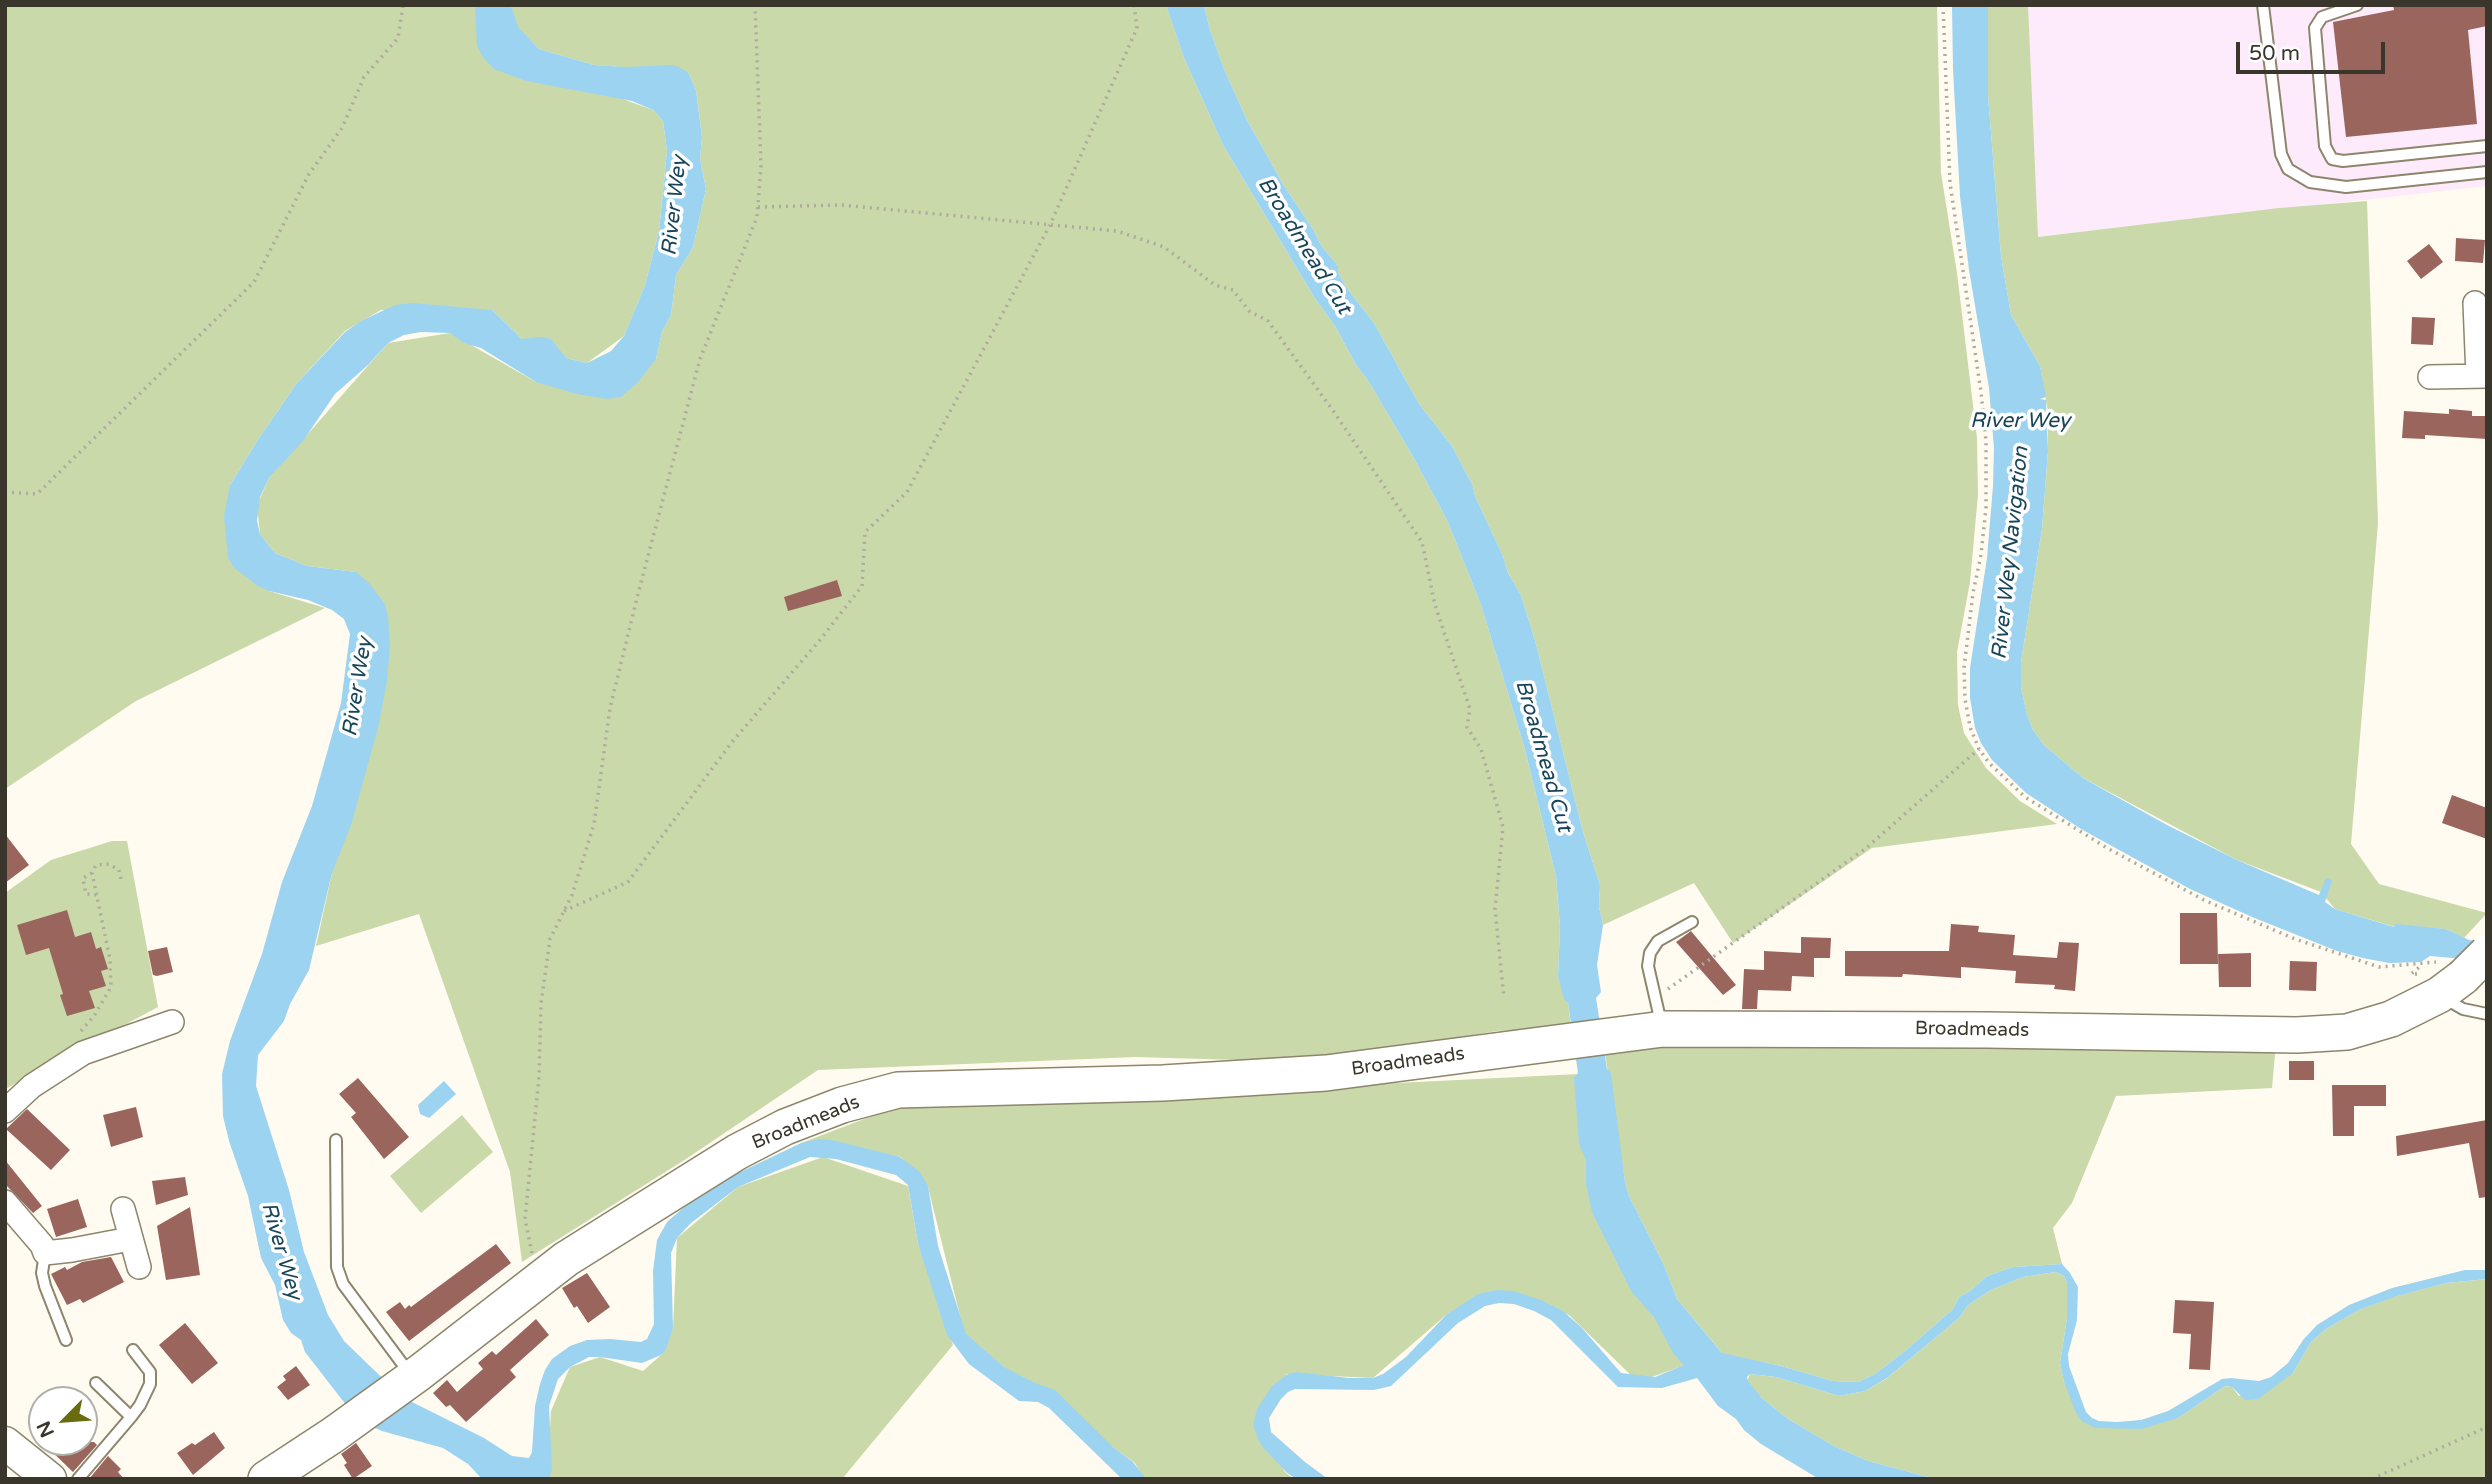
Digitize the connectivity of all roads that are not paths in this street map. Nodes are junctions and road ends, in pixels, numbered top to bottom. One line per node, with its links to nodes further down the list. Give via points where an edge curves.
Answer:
1 (2263, 5): 4 (lane, via 2281,154 2288,169 2309,181 2346,187)
2 (2357, 5): 3 (lane, via 2322,17 2315,28 2325,146 2332,159)
3 (2487, 146)
4 (2487, 172)
5 (2475, 303): 6 (street)
6 (2482, 376): 7 (street)
7 (2430, 377)
8 (1692, 922): 10 (lane, via 1658,942 1650,953 1648,966)
9 (2463, 975): 10 (main road, Broadmeads, via 2391,1019 2347,1032 2297,1035 1987,1030); 11 (lane, via 2463,1009)
10 (1659, 1014): 22 (main road, Broadmeads, via 1608,1036 1420,1062 1163,1083 898,1090 842,1105 737,1152 566,1259)
11 (2487, 1014)
12 (173, 1022): 13 (street, via 83,1053 32,1086)
13 (5, 1111)
14 (336, 1140): 22 (lane, via 337,1266 343,1284 404,1366)
15 (5, 1202): 18 (street)
16 (122, 1209): 17 (street)
17 (130, 1239): 18 (street); 19 (street)
18 (45, 1253): 20 (lane, via 44,1286)
19 (139, 1268)
20 (66, 1340)
21 (134, 1350): 24 (lane, via 150,1372 150,1384)
22 (419, 1373): 28 (main road, Broadmeads)
23 (96, 1383): 24 (lane)
24 (131, 1417): 27 (lane)
25 (5, 1443): 26 (main road)
26 (39, 1476)
27 (78, 1479)
28 (266, 1479)

